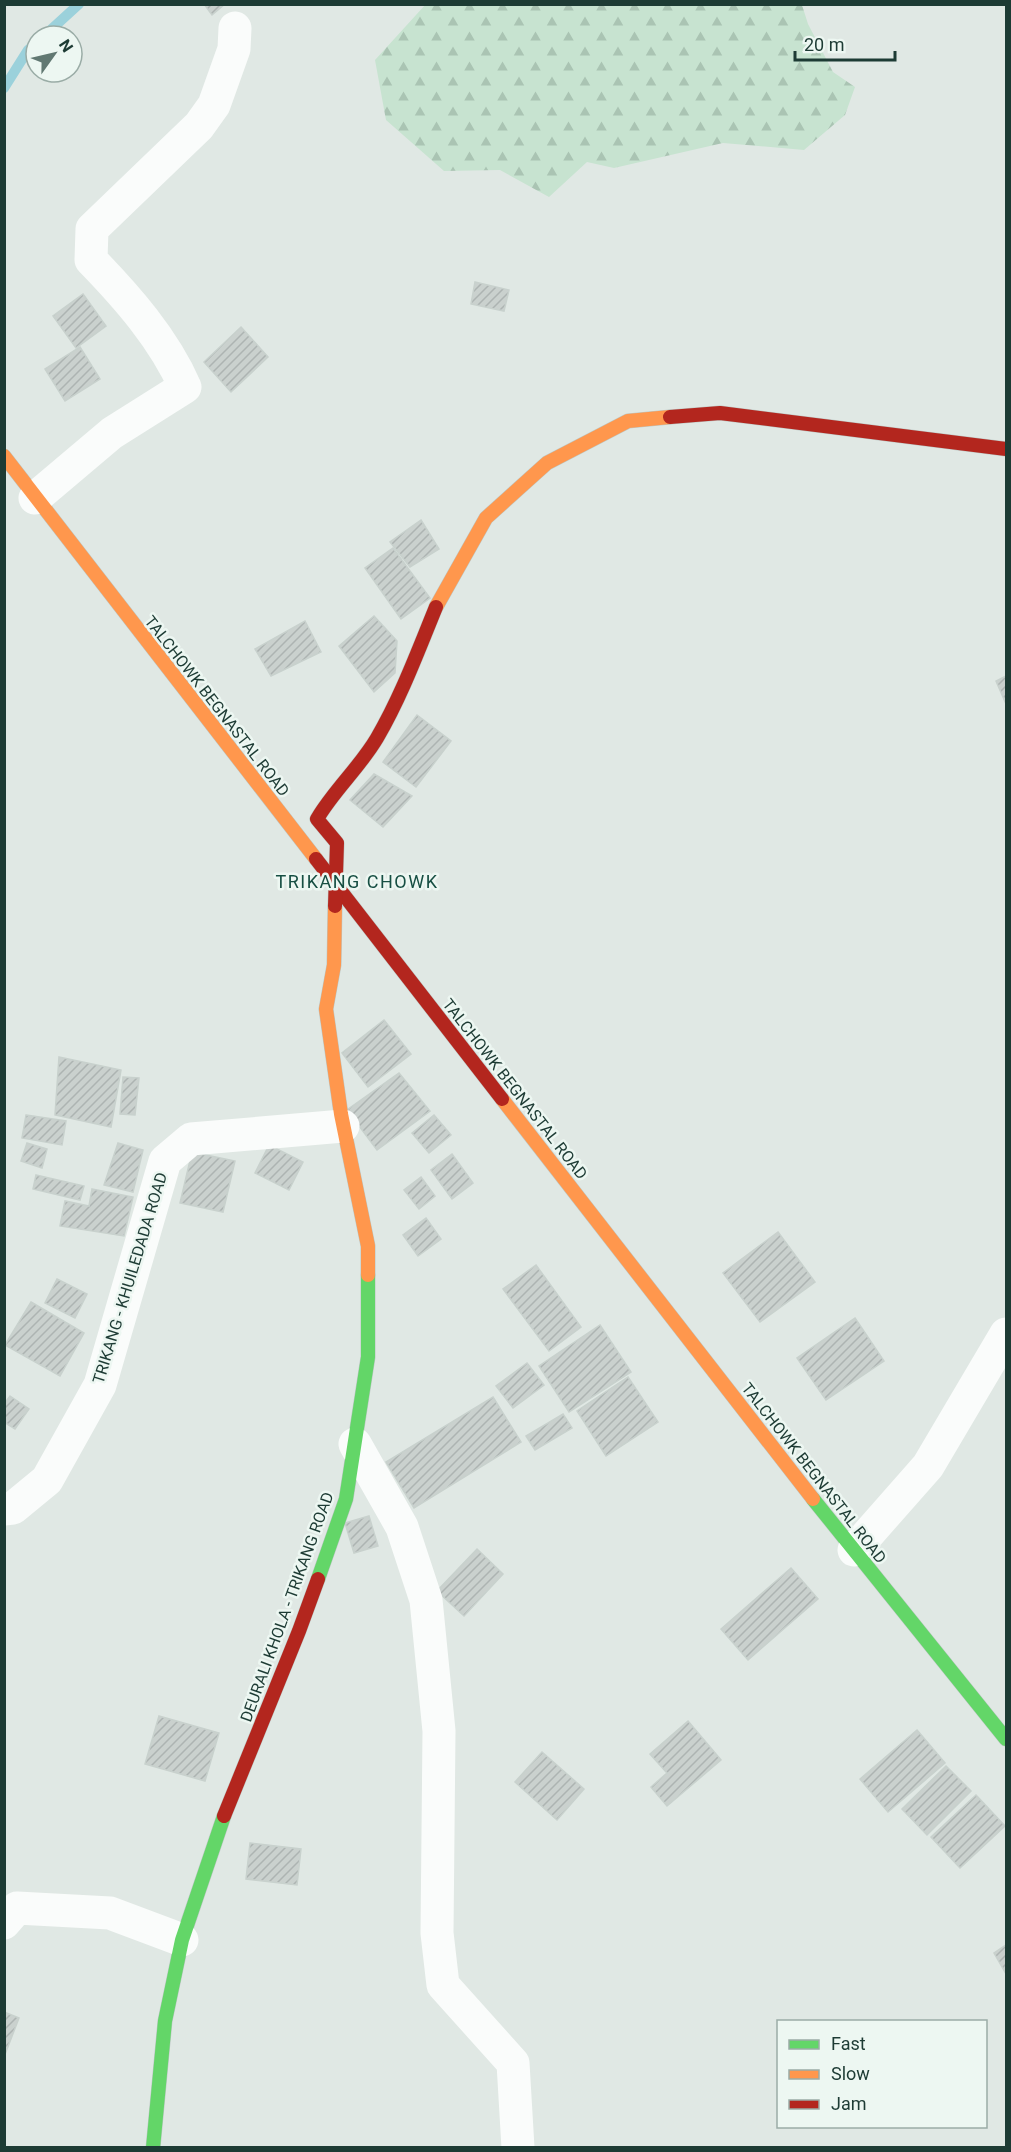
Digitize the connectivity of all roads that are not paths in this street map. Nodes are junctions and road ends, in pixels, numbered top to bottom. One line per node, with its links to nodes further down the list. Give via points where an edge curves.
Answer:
1 (235, 28): 4 (street, via 234,49 214,105 199,126 92,229 91,260 120,290 175,364 185,387 112,433)
2 (1006, 449): 5 (street, DEURALI KHOLA - TRIKANG ROAD, via 720,413 628,421 547,463 486,518 439,599 377,738 318,819 337,843)
3 (4, 456): 4 (street, TALCHOWK BEGNASTAL ROAD)
4 (35, 498): 5 (street, TALCHOWK BEGNASTAL ROAD)
5 (338, 888): 6 (street, DEURALI KHOLA - TRIKANG ROAD, via 334,965 326,1009); 10 (street, TALCHOWK BEGNASTAL ROAD)
6 (344, 1126): 8 (street, DEURALI KHOLA - TRIKANG ROAD, via 368,1246 368,1358); 9 (street, TRIKANG - KHUILEDADA ROAD, via 191,1139 165,1161 100,1385 47,1480 13,1508)
7 (1006, 1334): 10 (street, via 928,1466)
8 (355, 1444): 13 (street, DEURALI KHOLA - TRIKANG ROAD, via 346,1499 299,1630 220,1825); 15 (street, via 402,1527 426,1600 439,1731 437,1933 443,1985 513,2063)
9 (4, 1509)
10 (854, 1550): 11 (street, TALCHOWK BEGNASTAL ROAD)
11 (1006, 1739)
12 (4, 1923): 13 (street, via 18,1908 110,1913)
13 (182, 1940): 14 (street, DEURALI KHOLA - TRIKANG ROAD, via 165,2021)
14 (153, 2148)
15 (518, 2148)

